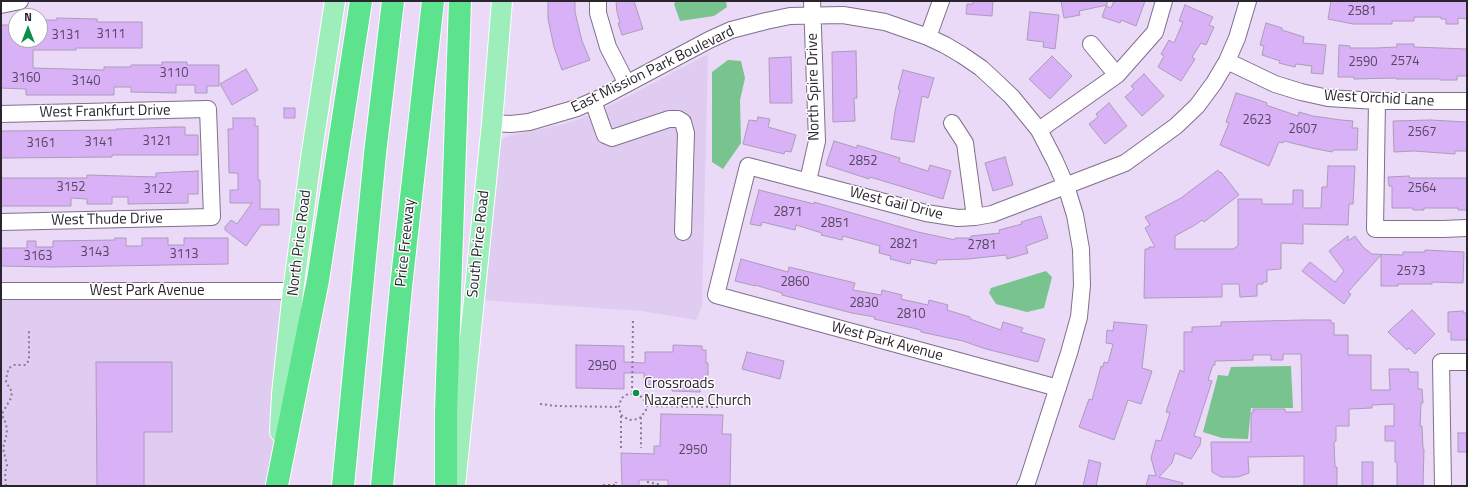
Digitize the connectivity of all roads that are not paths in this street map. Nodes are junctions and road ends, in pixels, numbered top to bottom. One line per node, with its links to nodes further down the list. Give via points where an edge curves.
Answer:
1 (20, 1): 12 (street)
2 (335, 1): 33 (main road, North Price Road)
3 (362, 1): 38 (highway, via 318,280)
4 (393, 1): 40 (highway, via 375,154)
5 (433, 1): 41 (highway, Price Freeway, via 400,287)
6 (460, 1): 42 (highway, via 446,411)
7 (502, 1): 23 (main road, South Price Road)
8 (598, 1): 18 (street, via 598,13 608,47)
9 (941, 1): 14 (street)
10 (1164, 1): 17 (street, via 1154,32)
11 (1248, 1): 16 (street, West Gail Drive)
12 (1, 5)
13 (812, 8): 14 (street, East Mission Park Boulevard, via 892,24); 18 (street, East Mission Park Boulevard, via 731,30); 26 (street, North Spire Drive, via 817,141)
14 (928, 37): 25 (street, East Mission Park Boulevard, via 980,68 1012,97)
15 (1092, 44): 17 (street)
16 (1227, 61): 20 (street, West Orchid Lane, via 1275,84 1301,92 1328,98); 27 (street, West Gail Drive, via 1197,106 1161,138 1124,163)
17 (1117, 75): 25 (street)
18 (627, 84): 19 (street, East Mission Park Boulevard)
19 (593, 101): 23 (street, East Mission Park Boulevard, via 529,122); 32 (street, via 605,135 612,138 669,119 678,119 682,122 686,133)
20 (1377, 101): 21 (street, West Orchid Lane); 31 (street, via 1375,229)
21 (1467, 102)
22 (1, 114): 28 (street, West Frankfurt Drive, via 208,109)
23 (492, 123): 43 (main road, South Price Road)
24 (952, 123): 29 (street, via 965,143)
25 (1039, 130): 27 (street, East Mission Park Boulevard)
26 (808, 181): 29 (street, West Gail Drive, via 926,213 958,218); 35 (street, West Gail Drive, via 748,166)
27 (1066, 186): 29 (street, West Gail Drive, via 992,214); 37 (street, East Mission Park Boulevard, via 1080,243 1082,285 1075,332)
28 (212, 217): 30 (street, West Thude Drive)
29 (975, 217)
30 (1, 222)
31 (1467, 228)
32 (683, 232)
33 (293, 291): 34 (street, West Park Avenue); 38 (main road, North Price Road, via 282,394)
34 (1, 292)
35 (716, 295): 37 (street, West Park Avenue)
36 (1467, 362): 44 (street, via 1441,362)
37 (1058, 388): 39 (street, East Mission Park Boulevard)
38 (277, 485)
39 (1027, 485)
40 (343, 486)
41 (382, 486)
42 (446, 486)
43 (455, 486)
44 (1443, 486): 45 (street)
45 (1447, 486)

